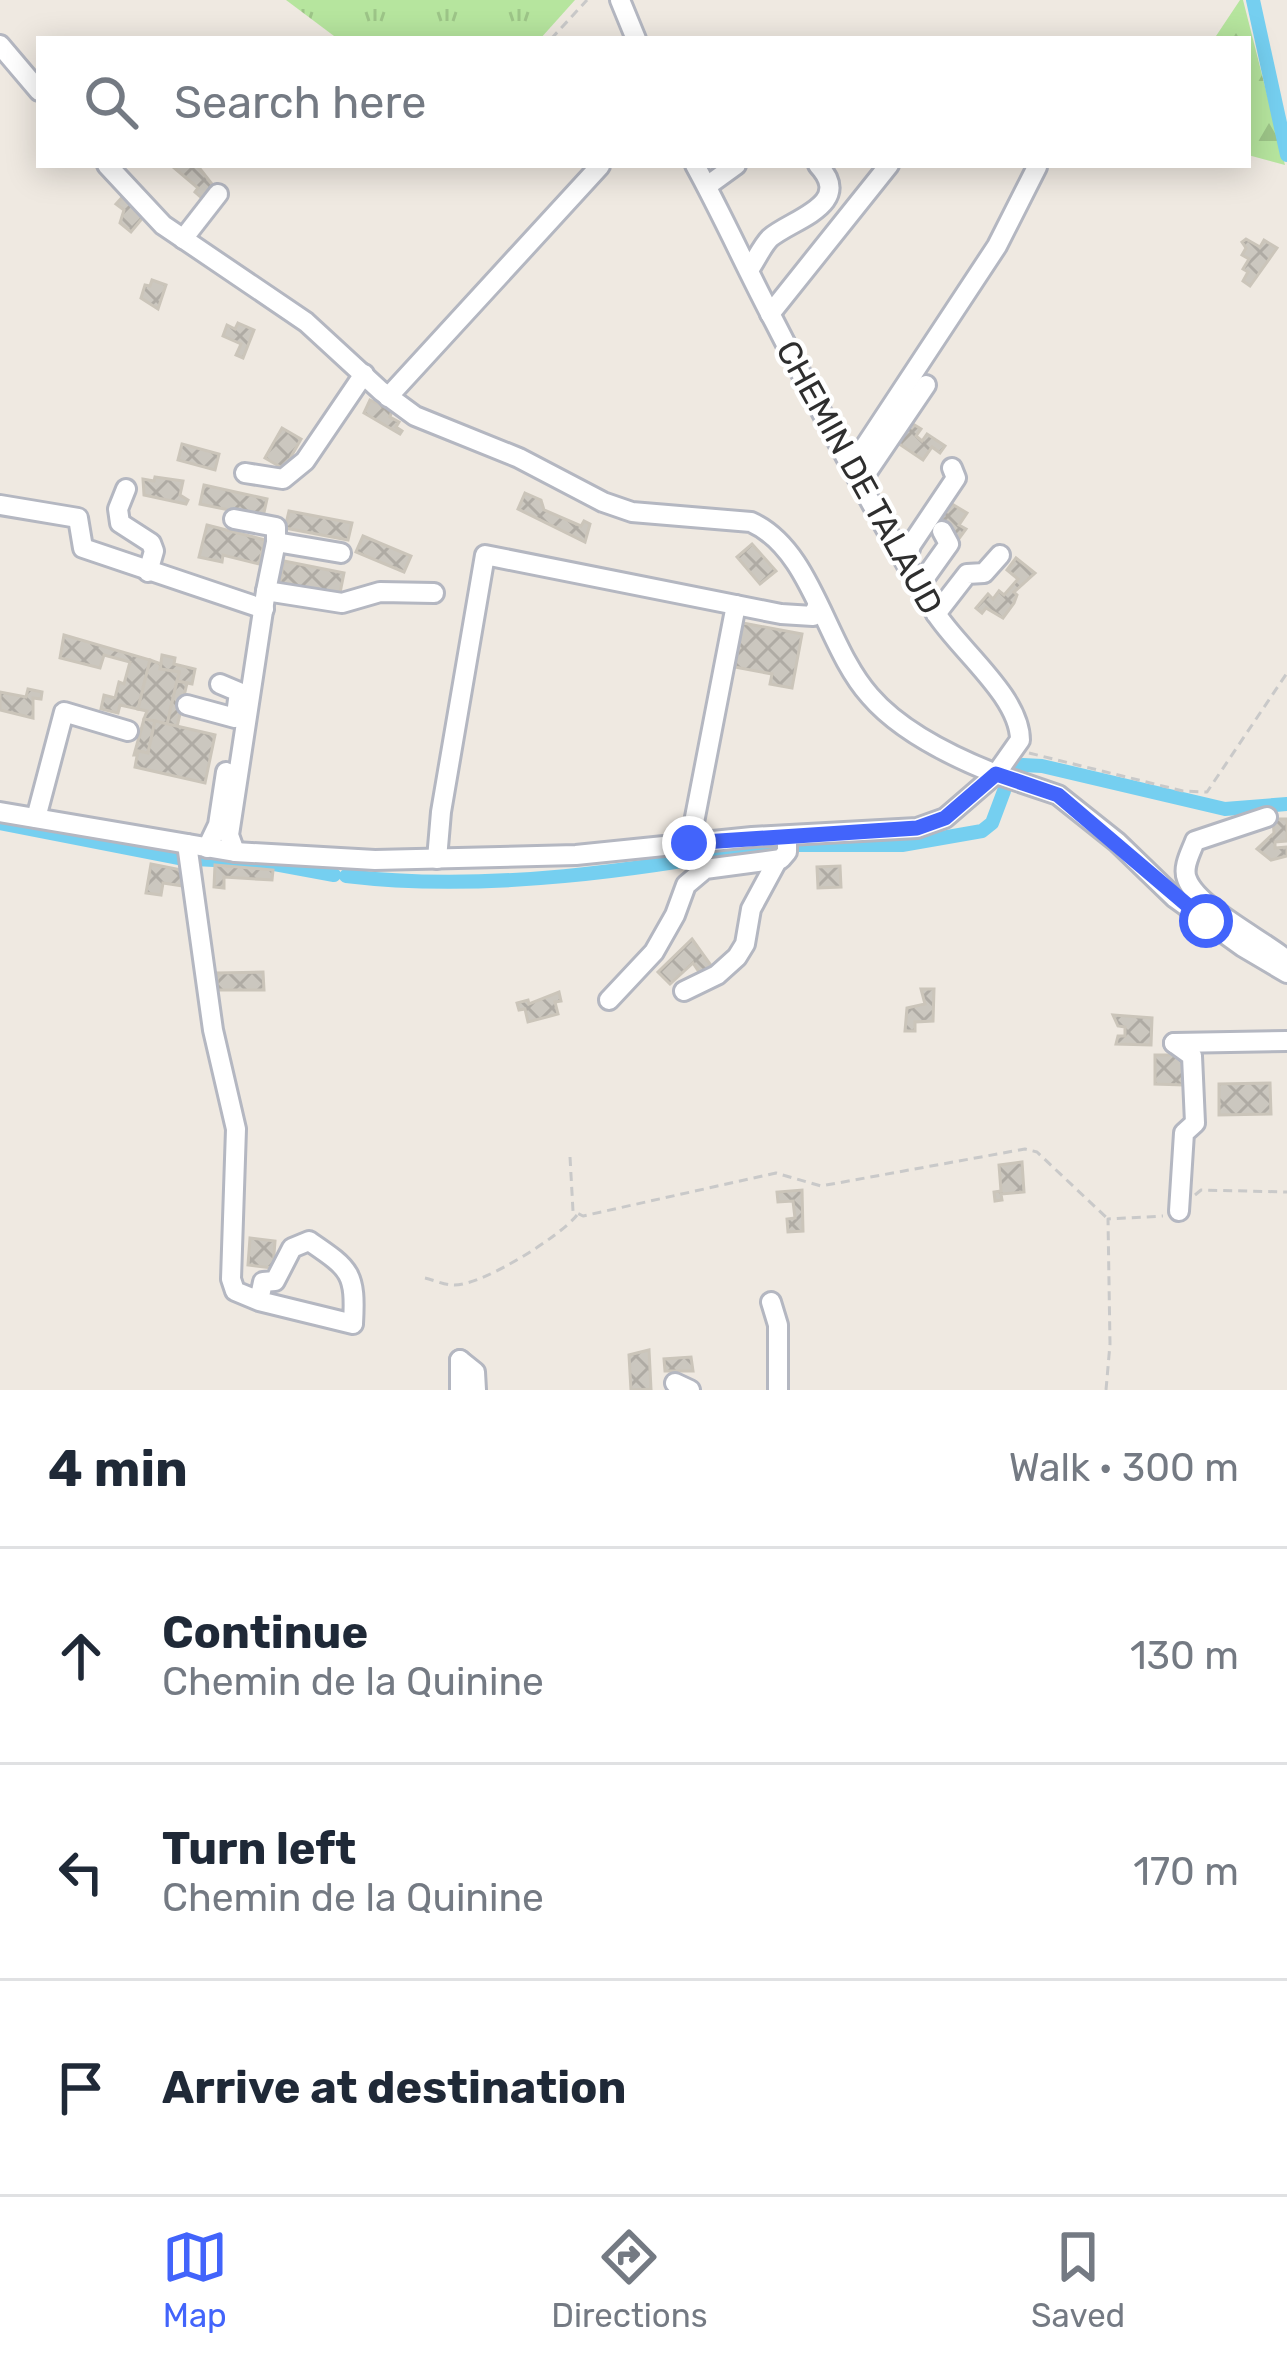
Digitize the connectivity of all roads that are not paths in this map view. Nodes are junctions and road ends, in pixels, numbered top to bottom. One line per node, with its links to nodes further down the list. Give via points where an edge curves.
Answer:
1 (620, 0): 2 (street)
2 (635, 36)
3 (0, 45): 4 (street)
4 (36, 87)
5 (110, 168): 14 (street)
6 (598, 168): 19 (street)
7 (697, 168): 12 (street, CHEMIN DE TALAUD)
8 (732, 168): 12 (street)
9 (823, 168): 15 (street, via 821,207 768,239)
10 (887, 168): 16 (street)
11 (1036, 168): 22 (street, via 997,247)
12 (707, 187): 15 (street, CHEMIN DE TALAUD)
13 (218, 194): 14 (street)
14 (183, 239): 17 (street, via 306,322)
15 (749, 270): 16 (street, CHEMIN DE TALAUD)
16 (770, 314): 22 (street, CHEMIN DE TALAUD)
17 (364, 374): 19 (street); 21 (street, via 283,479)
18 (926, 385): 22 (street)
19 (388, 397): 36 (street, via 632,512 766,529)
20 (952, 468): 30 (street, via 956,478)
21 (245, 473)
22 (856, 474): 30 (street, CHEMIN DE TALAUD)
23 (125, 489): 31 (street, via 120,524 151,543)
24 (0, 505): 31 (street, via 78,518 83,548)
25 (234, 519): 27 (street, via 276,527)
26 (942, 531): 32 (street, via 949,544)
27 (276, 542): 28 (street); 34 (street)
28 (341, 553)
29 (1000, 555): 37 (street, via 984,573 967,574)
30 (906, 563): 32 (street, CHEMIN DE TALAUD)
31 (148, 572): 34 (street)
32 (920, 586): 37 (street, CHEMIN DE TALAUD)
33 (434, 593): 34 (street, via 380,592 342,603)
34 (265, 600): 49 (street, via 229,835)
35 (736, 605): 36 (street, via 813,616); 47 (street); 50 (street, via 485,555)
36 (818, 606): 42 (street, via 872,698 956,758)
37 (936, 614): 42 (street, CHEMIN DE TALAUD, via 1021,733)
38 (220, 685): 40 (street, via 239,692)
39 (187, 705): 40 (street)
40 (235, 718): 48 (street, via 218,826)
41 (128, 731): 45 (street, via 64,712)
42 (996, 774): 46 (street, via 945,818 917,828); 53 (street, via 1058,795 1175,898)
43 (0, 812): 45 (street)
44 (1267, 817): 52 (street, via 1195,841 1185,868 1200,896)
45 (36, 818): 48 (street)
46 (787, 836): 47 (street); 51 (street)
47 (689, 843): 50 (street)
48 (197, 846): 49 (street); 58 (street, via 213,1030 236,1129 230,1280 235,1291)
49 (235, 852): 50 (street)
50 (437, 859)
51 (777, 861): 54 (street, via 737,958); 55 (street, via 706,869 686,885 655,952)
52 (1287, 960)
53 (1287, 973)
54 (684, 991)
55 (609, 1000)
56 (1287, 1041): 57 (street, via 1174,1043 1192,1056 1195,1123 1184,1132)
57 (1180, 1211)
58 (259, 1300): 58 (street, via 353,1324 355,1285 346,1267 309,1241 292,1248 275,1281 263,1282)
59 (772, 1302): 62 (street)
60 (460, 1390): 61 (street, via 460,1360 475,1372)
61 (476, 1390)
62 (778, 1390)

